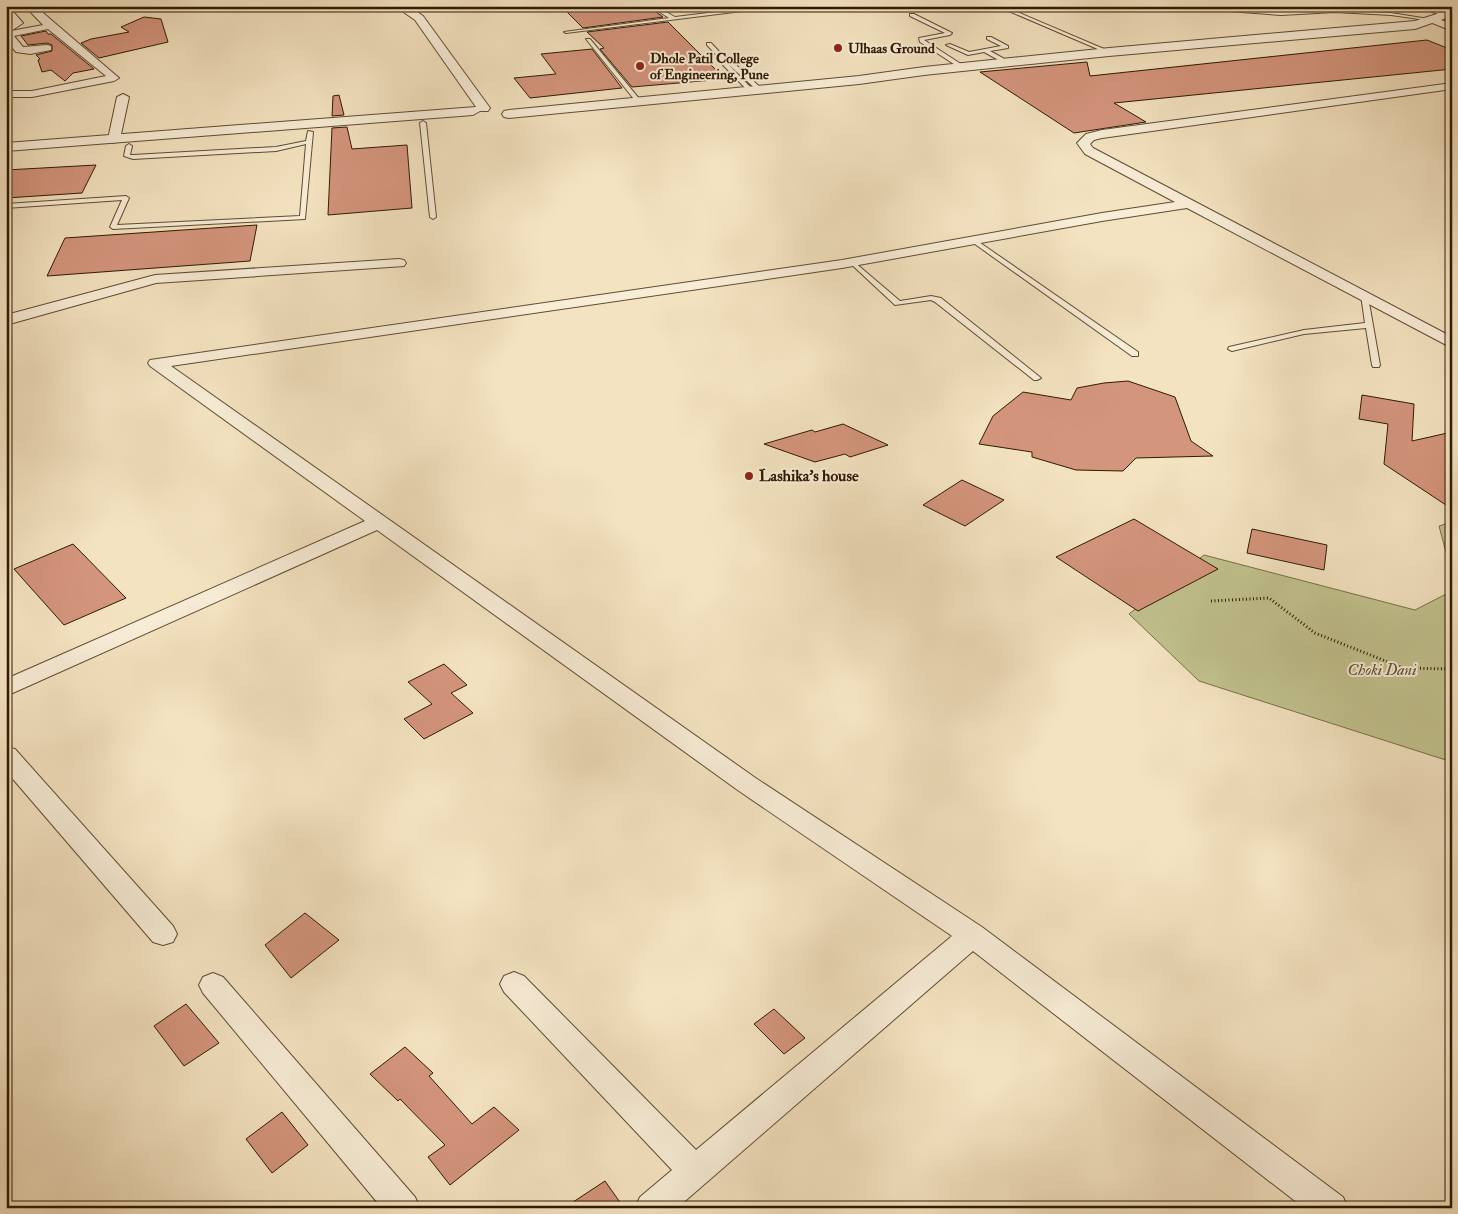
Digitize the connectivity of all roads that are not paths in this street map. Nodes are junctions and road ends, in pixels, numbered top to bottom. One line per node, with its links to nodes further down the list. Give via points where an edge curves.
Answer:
1 (29, 6): 16 (street)
2 (401, 6): 37 (street, via 419,18)
3 (580, 6): 11 (lane)
4 (652, 6): 15 (lane)
5 (779, 6): 15 (lane)
6 (999, 6): 26 (lane)
7 (1163, 6): 12 (lane, via 1281,14)
8 (1314, 6): 12 (lane)
9 (1415, 6): 14 (lane)
10 (6, 9): 19 (street, via 18,22)
11 (552, 10)
12 (1335, 10): 14 (lane)
13 (912, 15): 28 (lane, via 950,34 921,39)
14 (1442, 16): 17 (street); 26 (street, via 1415,25)
15 (674, 19): 18 (lane)
16 (50, 26): 19 (street); 34 (street, via 114,78 32,94)
17 (1452, 28)
18 (566, 32)
19 (6, 33): 24 (street, via 20,50)
20 (989, 38): 25 (lane, via 1006,48)
21 (588, 40): 36 (lane)
22 (709, 44): 29 (lane)
23 (948, 45): 27 (lane)
24 (47, 48)
25 (985, 51): 27 (lane); 30 (lane)
26 (1108, 52): 30 (street)
27 (965, 53): 28 (lane)
28 (945, 56): 31 (lane)
29 (726, 62): 33 (lane, via 732,64); 33 (lane)
30 (1008, 63): 31 (street)
31 (962, 67): 33 (street)
32 (1452, 86): 43 (street, via 1102,134 1083,143 1089,151)
33 (755, 91): 36 (street)
34 (6, 94)
35 (123, 97): 40 (street)
36 (639, 102): 37 (street, via 499,118 502,108)
37 (476, 112): 38 (street); 40 (street)
38 (422, 123): 39 (street); 45 (lane)
39 (309, 137): 42 (street); 44 (lane, via 304,218 113,227 126,198)
40 (114, 139): 41 (street)
41 (6, 147)
42 (6, 154)
43 (1188, 204): 46 (street); 49 (street)
44 (6, 206)
45 (433, 217)
46 (974, 241): 47 (street); 54 (lane)
47 (853, 262): 56 (lane, via 898,303 931,298 938,300); 57 (street, via 156,363)
48 (399, 263): 50 (street, via 155,279)
49 (1364, 297): 51 (lane); 52 (street)
50 (6, 320)
51 (1369, 325): 53 (lane, via 1304,332); 55 (lane)
52 (1452, 343)
53 (1232, 349)
54 (1135, 354)
55 (1376, 365)
56 (1037, 378)
57 (380, 522): 58 (street); 61 (street, via 748,785)
58 (6, 688)
59 (6, 754): 60 (street)
60 (163, 934)
61 (972, 935): 64 (street); 67 (street)
62 (514, 984): 64 (street)
63 (213, 985): 65 (street)
64 (695, 1171): 66 (street)
65 (403, 1208)
66 (652, 1208)
67 (1331, 1208)

